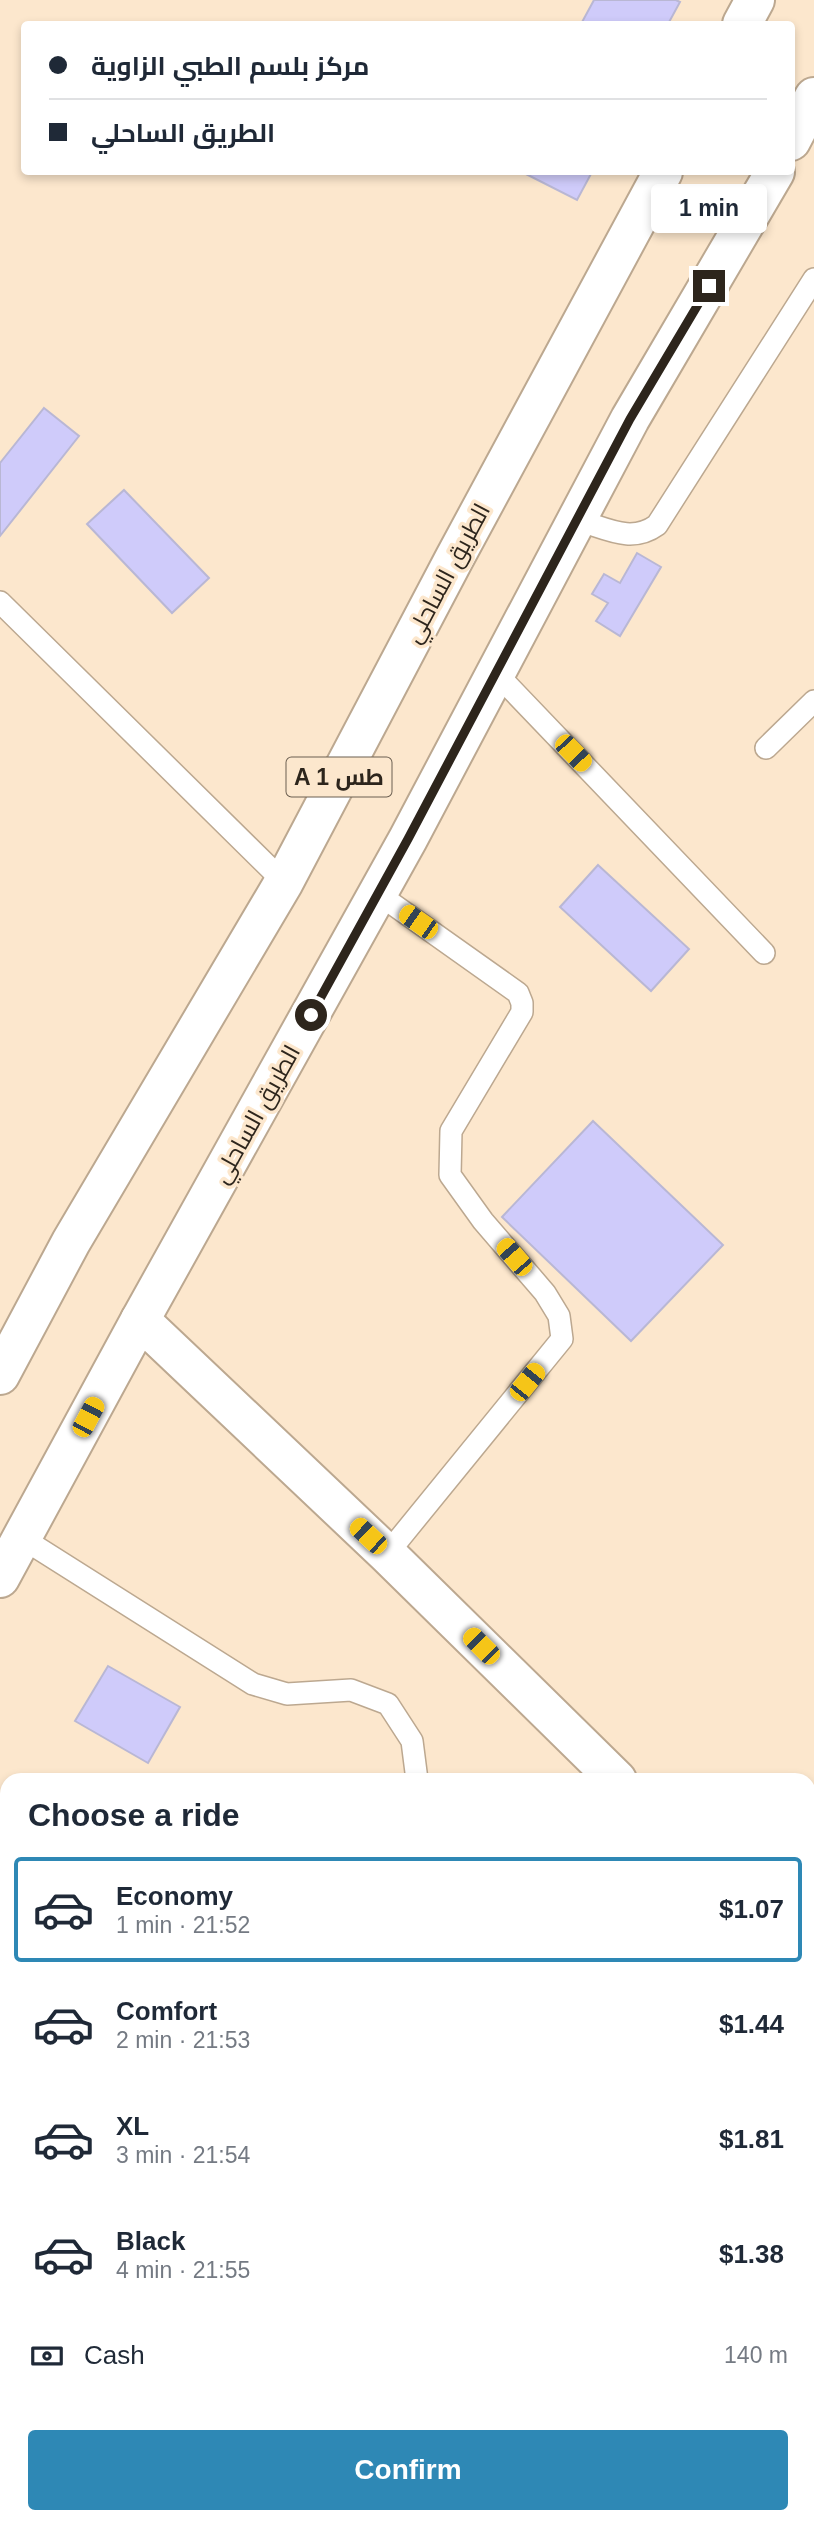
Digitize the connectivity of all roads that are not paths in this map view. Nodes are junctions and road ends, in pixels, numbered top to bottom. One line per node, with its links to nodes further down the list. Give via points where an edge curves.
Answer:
1 (755, 0): 2 (main road)
2 (744, 21)
3 (814, 97): 4 (main road)
4 (795, 133)
5 (661, 175): 13 (main road, الطريق الساحلي / A 1 طس)
6 (773, 175): 8 (main road, الطريق الساحلي / A 1 طس, via 630,419)
7 (814, 279): 8 (lane, via 657,525 633,536)
8 (577, 520): 10 (main road, الطريق الساحلي / A 1 طس)
9 (0, 602): 13 (lane)
10 (496, 673): 14 (main road, الطريق الساحلي / A 1 طس); 15 (lane)
11 (814, 701): 12 (lane)
12 (766, 748)
13 (284, 882): 17 (main road, الطريق الساحلي / A 1 طس, via 71,1242)
14 (377, 893): 16 (main road, الطريق الساحلي / A 1 طس); 19 (lane, via 518,993 522,1012 451,1131 450,1175 482,1221 545,1293 559,1316 562,1339)
15 (764, 953)
16 (140, 1320): 18 (main road, الطريق الساحلي / A 1 طس); 19 (main road)
17 (0, 1375)
18 (22, 1538): 20 (main road, الطريق الساحلي / A 1 طس); 21 (lane, via 253,1684 287,1694 351,1690 388,1704 412,1741)
19 (387, 1554): 22 (main road)
20 (0, 1578)
21 (416, 1773)
22 (610, 1773)

